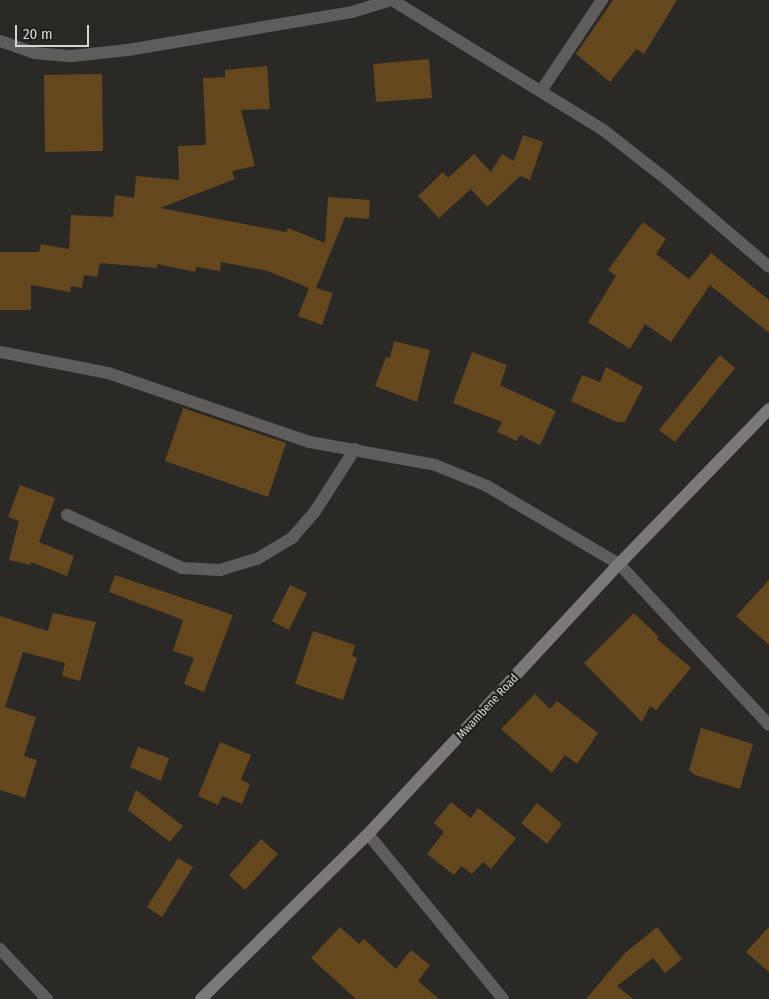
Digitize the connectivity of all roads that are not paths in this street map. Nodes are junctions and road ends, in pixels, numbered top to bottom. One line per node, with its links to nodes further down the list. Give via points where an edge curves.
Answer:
1 (392, 0): 3 (street, via 352,12 128,50 72,56 34,52); 4 (street)
2 (602, 0): 4 (street)
3 (0, 41)
4 (541, 91): 5 (street, via 602,130 666,178)
5 (769, 267)
6 (0, 352): 8 (street, via 108,373 293,436)
7 (769, 409): 10 (street, Mwambene Road)
8 (355, 449): 9 (street, via 314,513 292,538 257,559 220,570 182,568); 10 (street, via 435,465 488,486)
9 (67, 515)
10 (619, 564): 11 (street); 12 (street, Mwambene Road)
11 (769, 725)
12 (368, 834): 15 (street, Mwambene Road); 16 (street)
13 (0, 949): 14 (street)
14 (47, 999)
15 (201, 999)
16 (503, 999)

